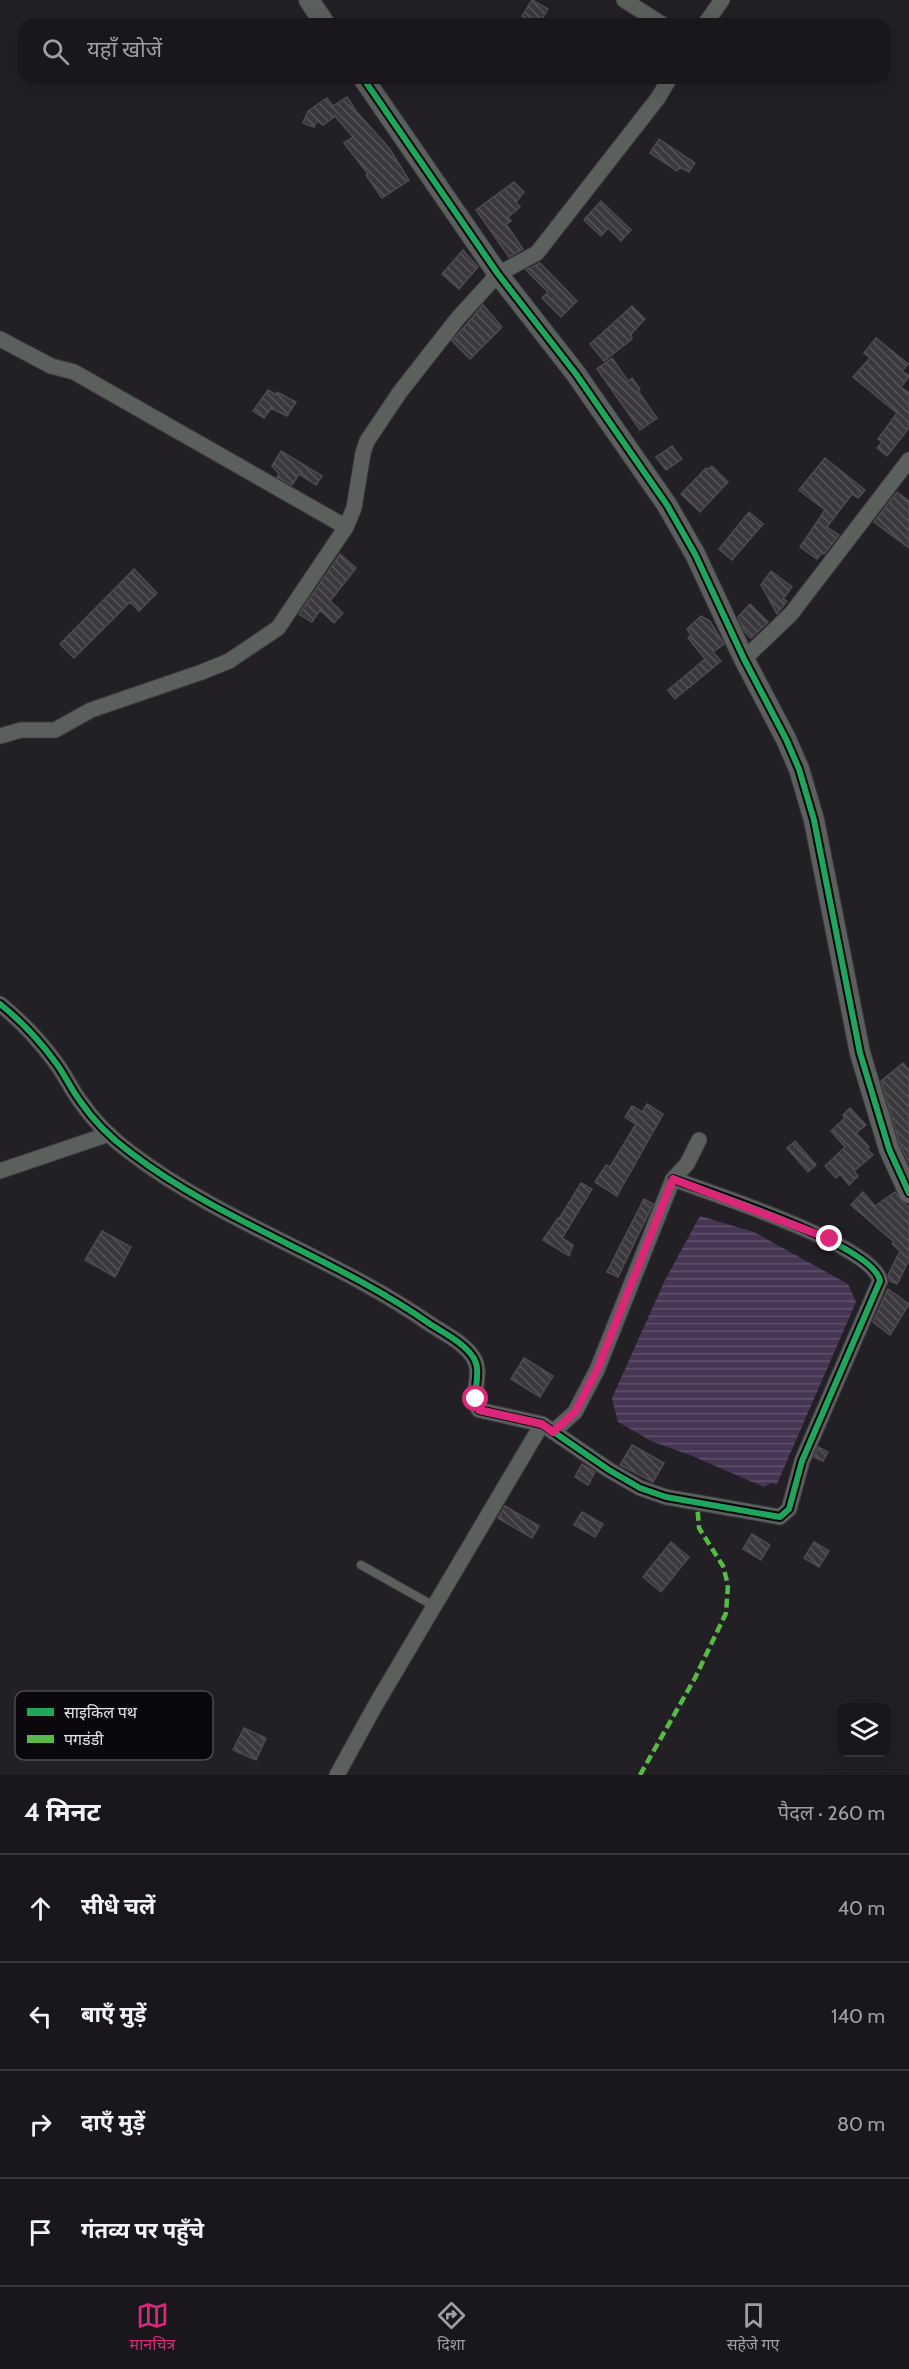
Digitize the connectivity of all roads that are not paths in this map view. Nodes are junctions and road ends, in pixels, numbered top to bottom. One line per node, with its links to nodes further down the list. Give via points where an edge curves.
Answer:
1 (309, 0): 4 (street)
2 (624, 0): 5 (street)
3 (722, 0): 6 (street)
4 (321, 18)
5 (652, 18)
6 (709, 18)
7 (367, 84): 9 (street)
8 (666, 84): 9 (street, via 537,253)
9 (498, 274): 12 (street, via 458,318 367,441 354,508); 13 (street, via 576,374 667,505)
10 (0, 339): 12 (street, via 51,366 74,372)
11 (909, 460): 13 (street, via 792,614)
12 (346, 527): 14 (street, via 278,628 229,661 91,710 55,730 21,730)
13 (744, 659): 20 (street, via 786,739 804,784 861,1053 889,1149)
14 (0, 736)
15 (0, 1004): 16 (street, via 49,1055)
16 (109, 1134): 18 (street); 21 (street, via 163,1176 404,1306 468,1351 476,1363 479,1410)
17 (699, 1140): 19 (street, via 687,1164)
18 (0, 1172)
19 (673, 1179): 21 (street, via 597,1370 575,1412); 21 (street, via 830,1239 858,1255 880,1277 802,1461 789,1509 780,1516 666,1497 640,1488)
20 (909, 1193)
21 (547, 1428): 23 (street)
22 (361, 1565): 23 (lane)
23 (434, 1606): 24 (street)
24 (337, 1775)

